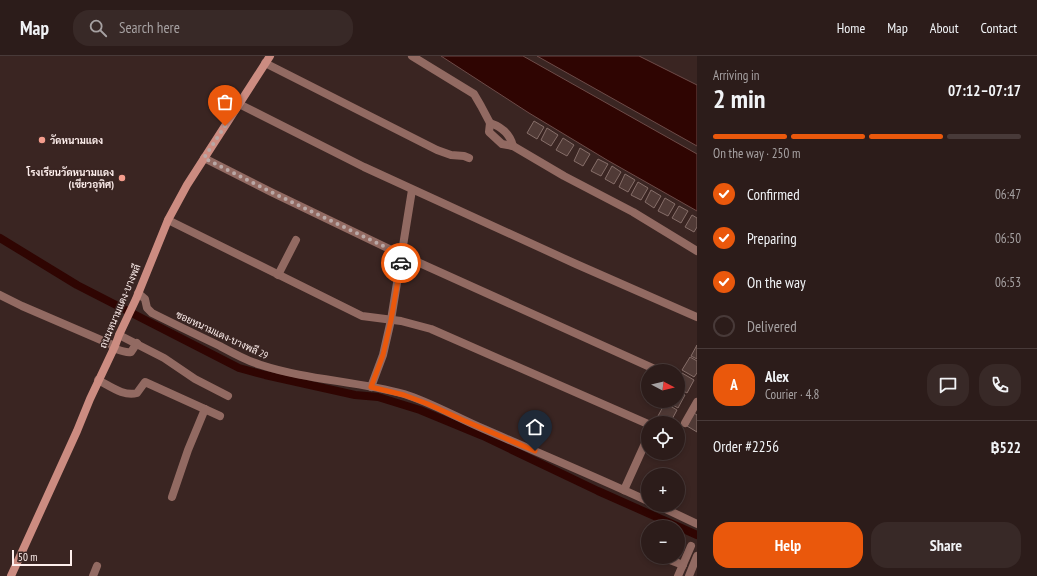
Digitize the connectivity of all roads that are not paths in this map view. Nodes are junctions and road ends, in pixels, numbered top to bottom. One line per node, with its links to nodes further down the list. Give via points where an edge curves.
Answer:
1 (412, 56): 9 (street, via 474,94 490,123 498,126 511,138 513,146 633,212)
2 (267, 60): 3 (main road, ถนนหนามแดง-บางพลี); 5 (street, via 437,150)
3 (239, 104): 4 (main road, ถนนหนามแดง-บางพลี); 6 (street)
4 (204, 158): 7 (main road, ถนนหนามแดง-บางพลี); 10 (street)
5 (469, 158)
6 (412, 190): 10 (street); 14 (street)
7 (168, 220): 11 (street); 13 (main road, ถนนหนามแดง-บางพลี)
8 (296, 240): 11 (street)
9 (697, 251)
10 (402, 255): 15 (street); 19 (street)
11 (278, 275): 15 (street, via 362,316)
12 (0, 295): 18 (street)
13 (137, 296): 16 (main road, ถนนหนามแดง-บางพลี); 21 (street, ซอยหนามแดง-บางพลี 29, via 145,299 147,308 152,313 259,365)
14 (697, 317)
15 (391, 320): 21 (street, via 383,355); 26 (street, via 431,329)
16 (119, 335): 17 (street); 18 (main road, ถนนหนามแดง-บางพลี)
17 (137, 343): 18 (street, via 131,352 125,353); 22 (street)
18 (114, 347): 20 (main road, ถนนหนามแดง-บางพลี)
19 (643, 364)
20 (98, 380): 24 (street, via 132,394 137,393 145,382); 38 (main road, ถนนหนามแดง-บางพลี)
21 (371, 387): 29 (street, ซอยหนามแดง-บางพลี 29, via 428,404)
22 (228, 396)
23 (697, 402): 27 (street)
24 (204, 409): 25 (street); 30 (street)
25 (220, 416)
26 (641, 421)
27 (685, 424)
28 (641, 452): 29 (street)
29 (624, 490): 31 (street, ซอยหนามแดง-บางพลี 29)
30 (172, 497)
31 (641, 498)
32 (672, 512): 33 (street)
33 (697, 524)
34 (691, 546): 36 (street)
35 (697, 556): 41 (street)
36 (683, 565): 40 (street)
37 (97, 566): 39 (street)
38 (11, 576)
39 (93, 576)
40 (678, 576)
41 (690, 576)

